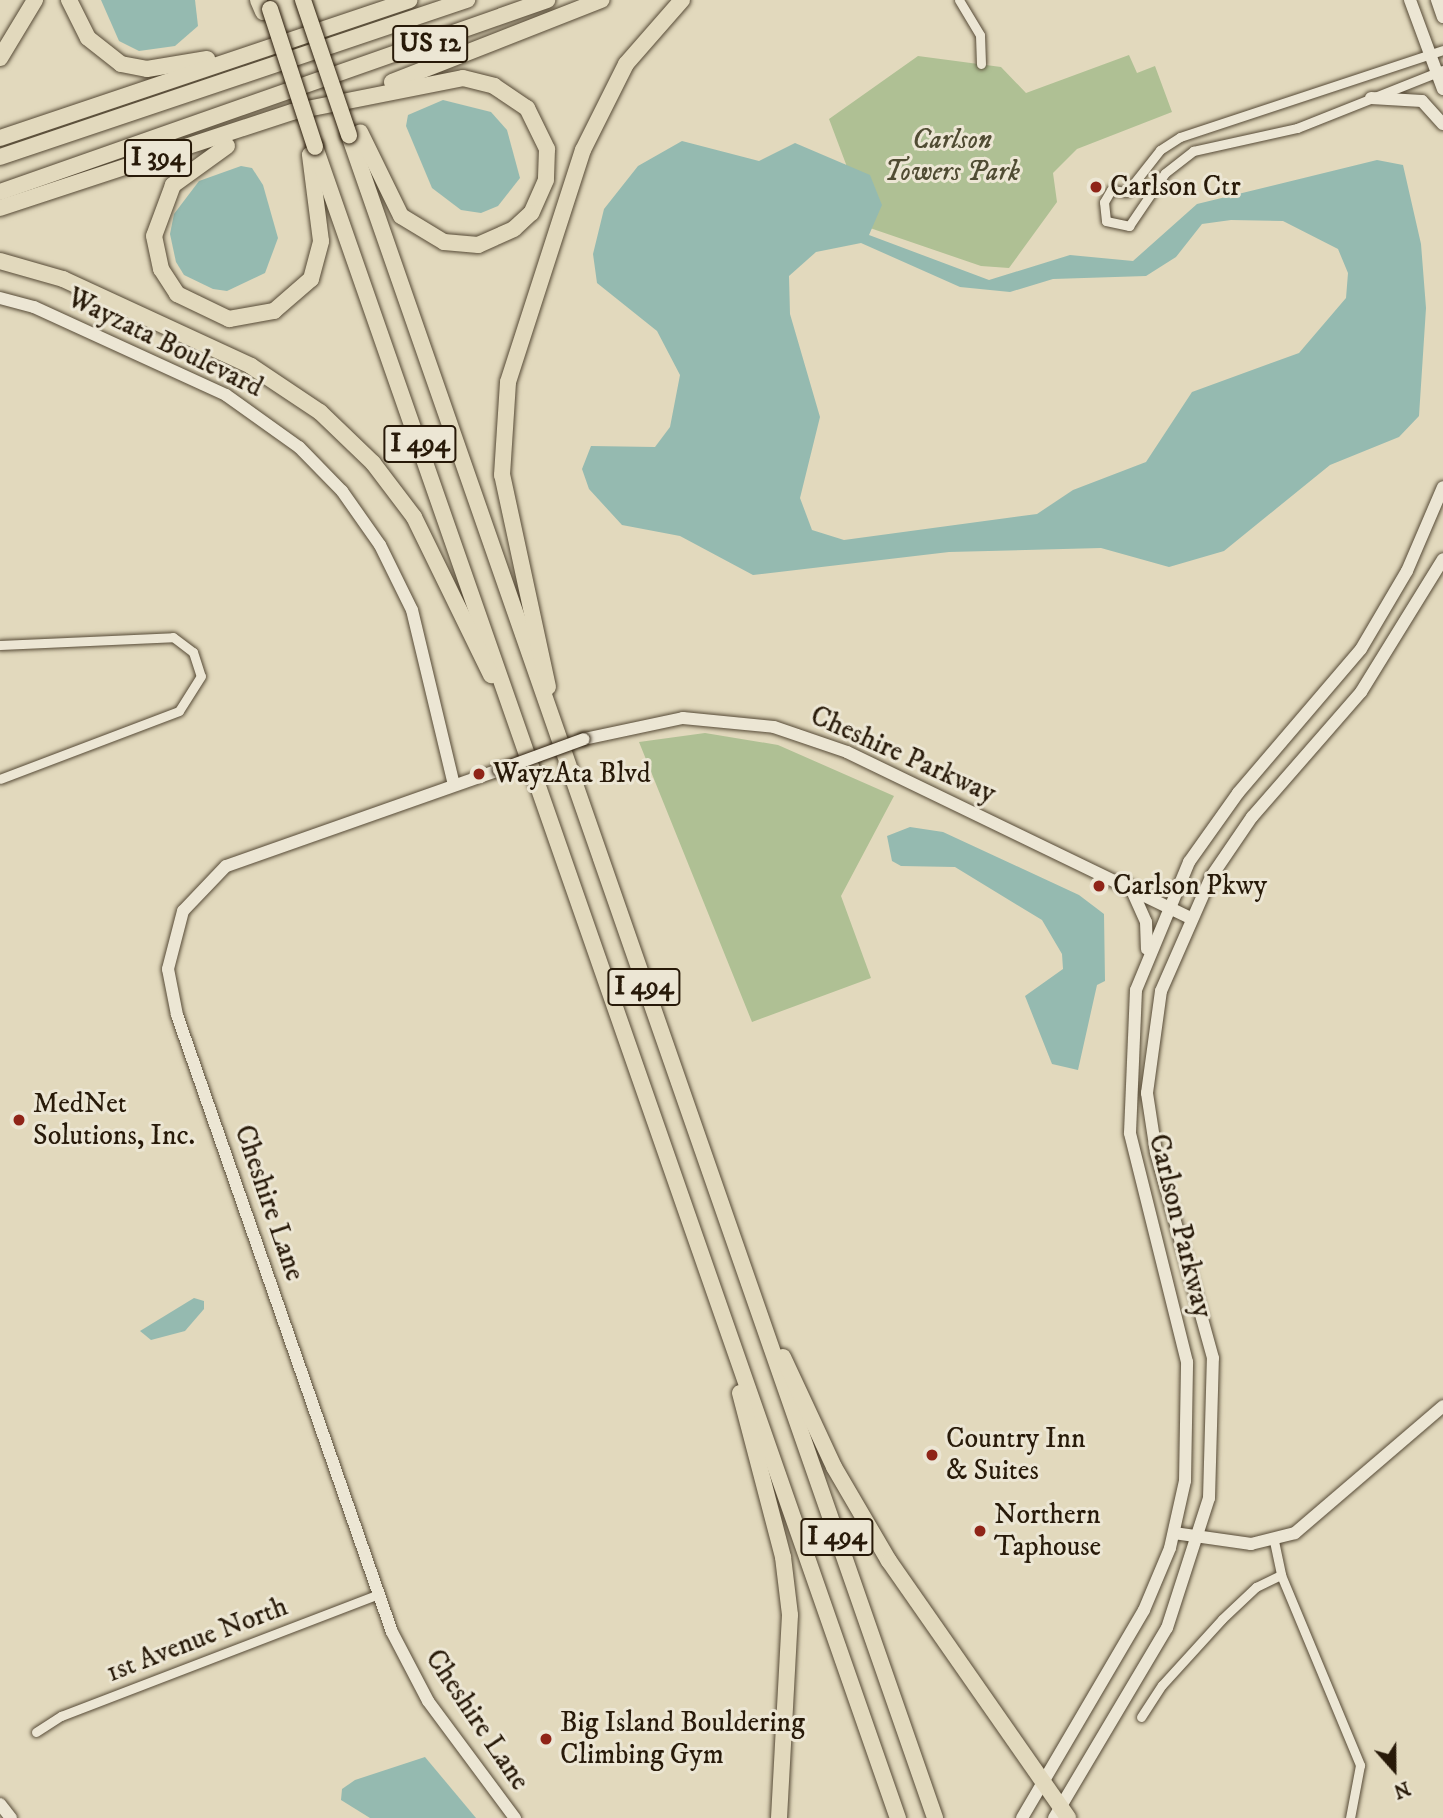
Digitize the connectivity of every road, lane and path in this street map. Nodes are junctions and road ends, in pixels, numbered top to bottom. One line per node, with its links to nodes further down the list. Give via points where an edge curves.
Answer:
1 (35, 0): 19 (highway)
2 (69, 0): 20 (highway, via 92,42 121,64 147,69)
3 (303, 0): 17 (highway, bridge)
4 (315, 0): 17 (highway)
5 (385, 0): 16 (highway)
6 (409, 0): 16 (highway)
7 (467, 0): 31 (highway, US 12)
8 (547, 0): 32 (highway, US 12)
9 (601, 0): 24 (highway)
10 (682, 0): 41 (highway, via 626,64 583,150 520,328 506,390 503,488 546,665)
11 (959, 0): 21 (street, via 980,35)
12 (1410, 0): 18 (main road)
13 (1437, 0): 15 (main road)
14 (264, 5): 26 (highway, bridge)
15 (1443, 17)
16 (332, 27): 20 (highway, I 394)
17 (319, 39): 24 (highway, bridge)
18 (1437, 52): 22 (main road); 33 (street, via 1284,108 1198,128 1160,150)
19 (0, 58)
20 (241, 58): 29 (highway, I 394)
21 (981, 64)
22 (1440, 71): 23 (main road); 25 (street)
23 (1443, 89)
24 (345, 97): 26 (highway, I 394); 28 (highway); 28 (highway, via 453,78 494,86 519,101 540,127 549,159 546,180 531,213 514,229 478,245 444,242 401,216)
25 (1371, 98): 27 (main road, via 1422,101); 34 (street, via 1286,131 1194,151 1165,173)
26 (309, 108): 30 (highway, bridge); 30 (highway, via 215,150 167,193 154,229 156,253 185,302 210,315 247,318 283,306 305,287 321,241); 35 (highway, I 394)
27 (1443, 124)
28 (355, 134): 41 (highway, I 494)
29 (0, 138)
30 (312, 148): 42 (highway, I 494)
31 (0, 157)
32 (0, 191)
33 (1127, 192): 34 (street); 34 (street, via 1111,190 1104,202 1113,227 1129,226)
34 (1144, 201)
35 (0, 208)
36 (0, 261): 42 (highway, via 63,279 251,366 346,434 414,517)
37 (0, 298): 45 (main road, Wayzata Boulevard, via 52,315 226,395 265,419 335,484 380,545 412,610)
38 (1443, 487): 47 (main road, Carlson Parkway, via 1407,571 1361,649 1208,832)
39 (1443, 559): 48 (main road, Carlson Parkway, via 1390,652 1252,817)
40 (0, 645): 44 (street, via 173,638 193,652 201,676 179,711)
41 (552, 717): 50 (highway, I 494)
42 (522, 742): 51 (highway, I 494)
43 (499, 769): 45 (main road, Cheshire Lane); 46 (main road, Cheshire Parkway, bridge, via 584,739 683,718 774,727 847,752)
44 (0, 779)
45 (454, 785): 57 (main road, Cheshire Lane, via 226,866 183,911 169,949 177,1015)
46 (1130, 886): 47 (main road, Cheshire Parkway); 49 (main road, via 1146,922)
47 (1167, 906): 48 (main road, Cheshire Parkway); 49 (main road, Carlson Parkway)
48 (1191, 918): 54 (main road, Carlson Parkway, via 1153,1020 1147,1093 1156,1152 1213,1358 1214,1444)
49 (1147, 957): 53 (main road, Carlson Parkway, via 1131,1021 1129,1108 1140,1192 1187,1362 1190,1435)
50 (740, 1255): 60 (highway, via 845,1487 943,1646); 67 (highway, I 494)
51 (706, 1273): 65 (highway, via 787,1579 791,1662); 66 (highway, I 494)
52 (1443, 1406): 55 (main road, via 1314,1521)
53 (1174, 1534): 54 (main road); 60 (main road, Carlson Parkway, via 1144,1610)
54 (1199, 1537): 55 (main road); 62 (main road, Carlson Parkway, via 1167,1628)
55 (1274, 1541): 56 (street)
56 (1281, 1575): 58 (street, via 1256,1587 1222,1619 1154,1694); 69 (street, via 1360,1765)
57 (377, 1595): 59 (street, 1st Avenue North, via 61,1716); 64 (main road, Cheshire Lane, via 428,1701)
58 (1142, 1717)
59 (36, 1732)
60 (1044, 1783): 62 (highway); 68 (main road, Carlson Parkway)
61 (0, 1804): 63 (main road)
62 (1061, 1814)
63 (11, 1818)
64 (515, 1818)
65 (779, 1818)
66 (898, 1818)
67 (935, 1818)
68 (1022, 1818)
69 (1350, 1818)

